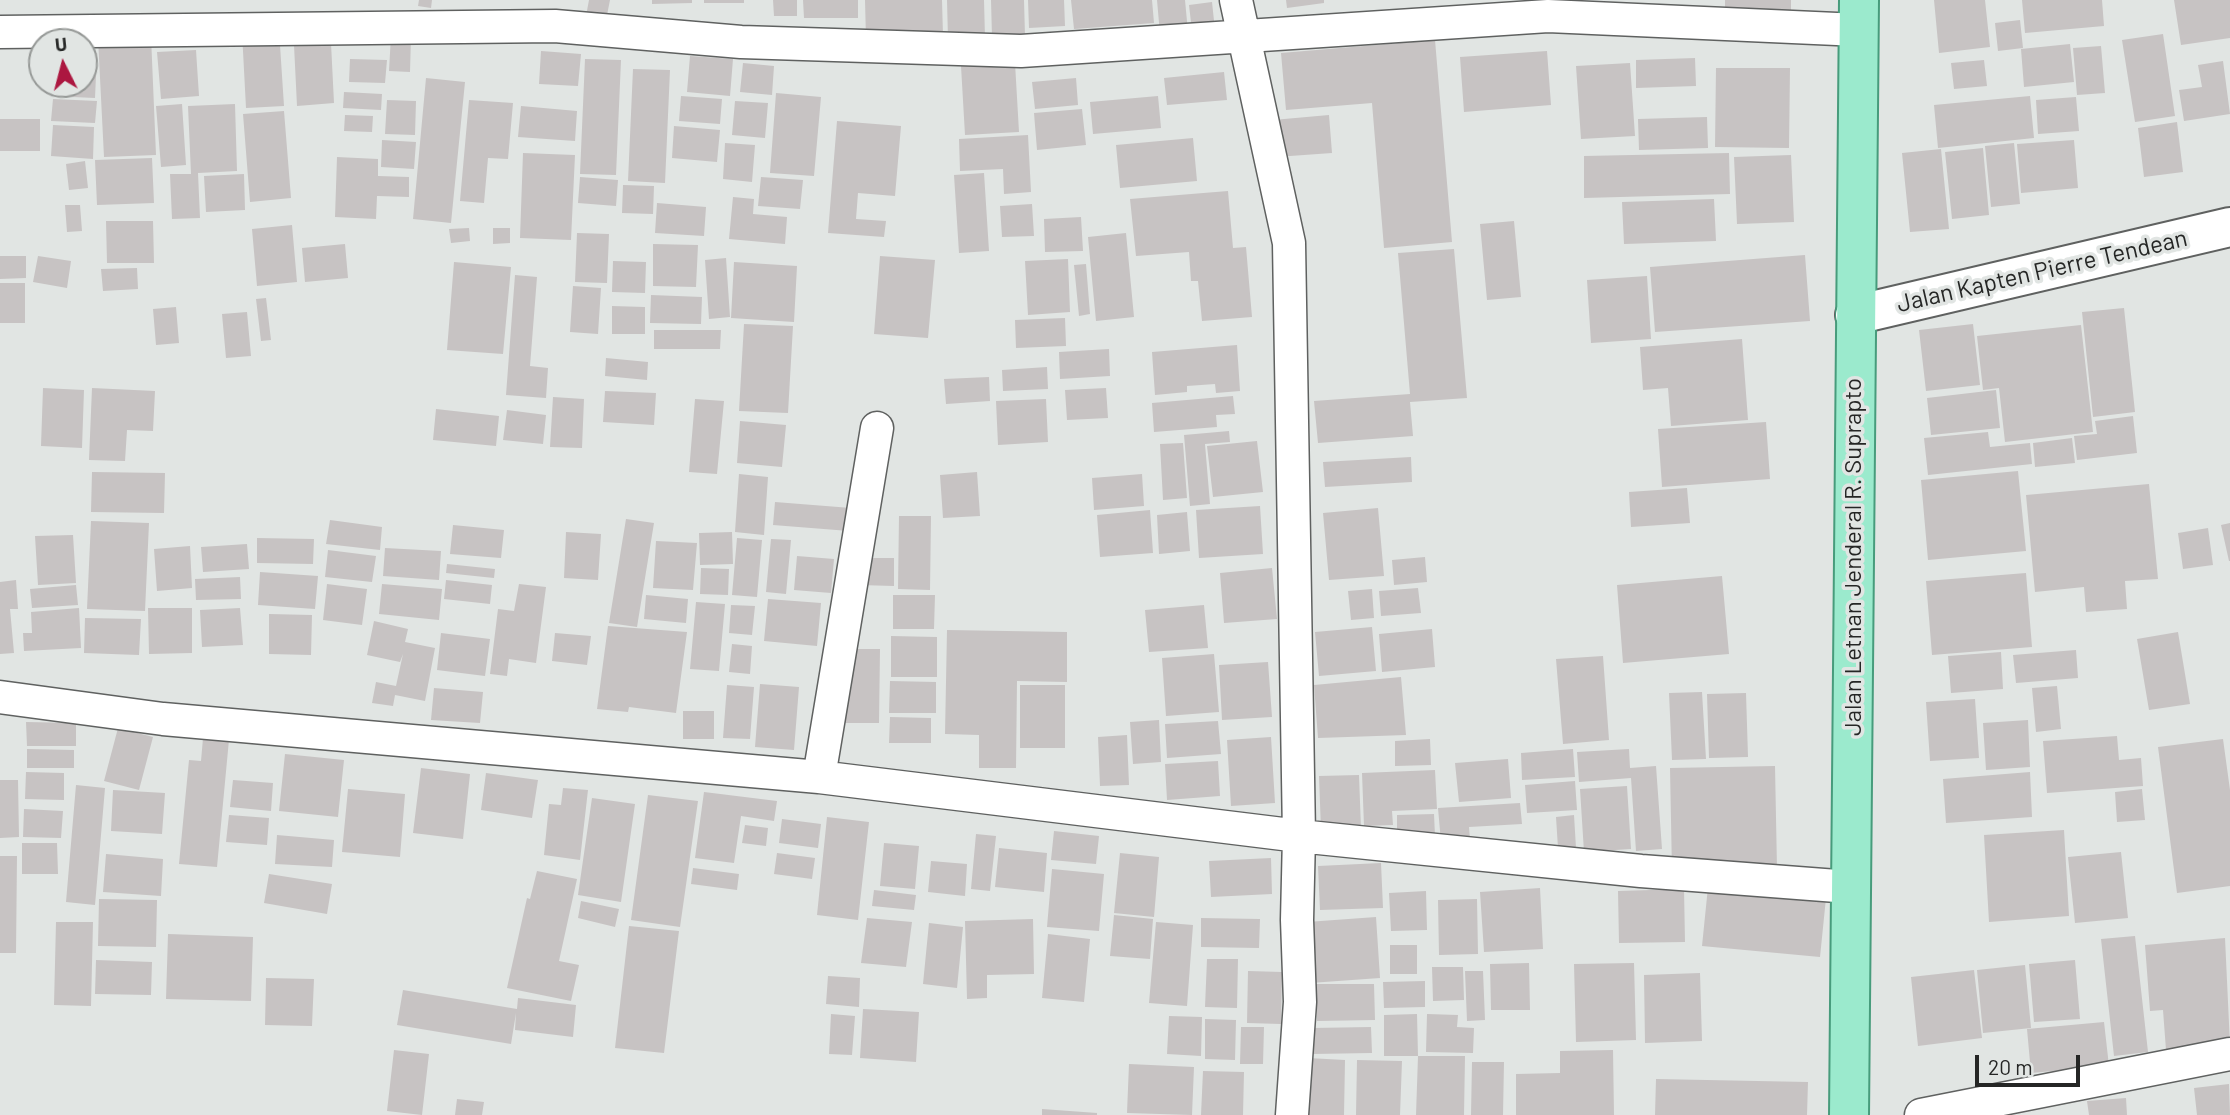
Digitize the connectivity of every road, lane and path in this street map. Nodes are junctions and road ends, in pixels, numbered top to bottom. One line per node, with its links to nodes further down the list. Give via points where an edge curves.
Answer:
1 (1236, 0): 5 (street)
2 (555, 13): 4 (street); 5 (street, via 741,42 1021,51)
3 (1859, 15): 5 (street, via 1548,16); 7 (main road, Jalan Letnan Jenderal R. Suprapto)
4 (0, 33)
5 (1245, 37): 11 (street, via 1289,243)
6 (2230, 227): 7 (main road, Jalan Kapten Pierre Tendean)
7 (1855, 315): 12 (main road, Jalan Letnan Jenderal R. Suprapto)
8 (877, 428): 10 (street)
9 (0, 696): 10 (street, via 163,719)
10 (818, 777): 11 (street)
11 (1299, 836): 12 (street); 14 (street, via 1300,1002)
12 (1850, 887): 15 (main road, Jalan Letnan Jenderal R. Suprapto)
13 (2230, 1054): 16 (street)
14 (1292, 1115)
15 (1849, 1115)
16 (1921, 1115)

